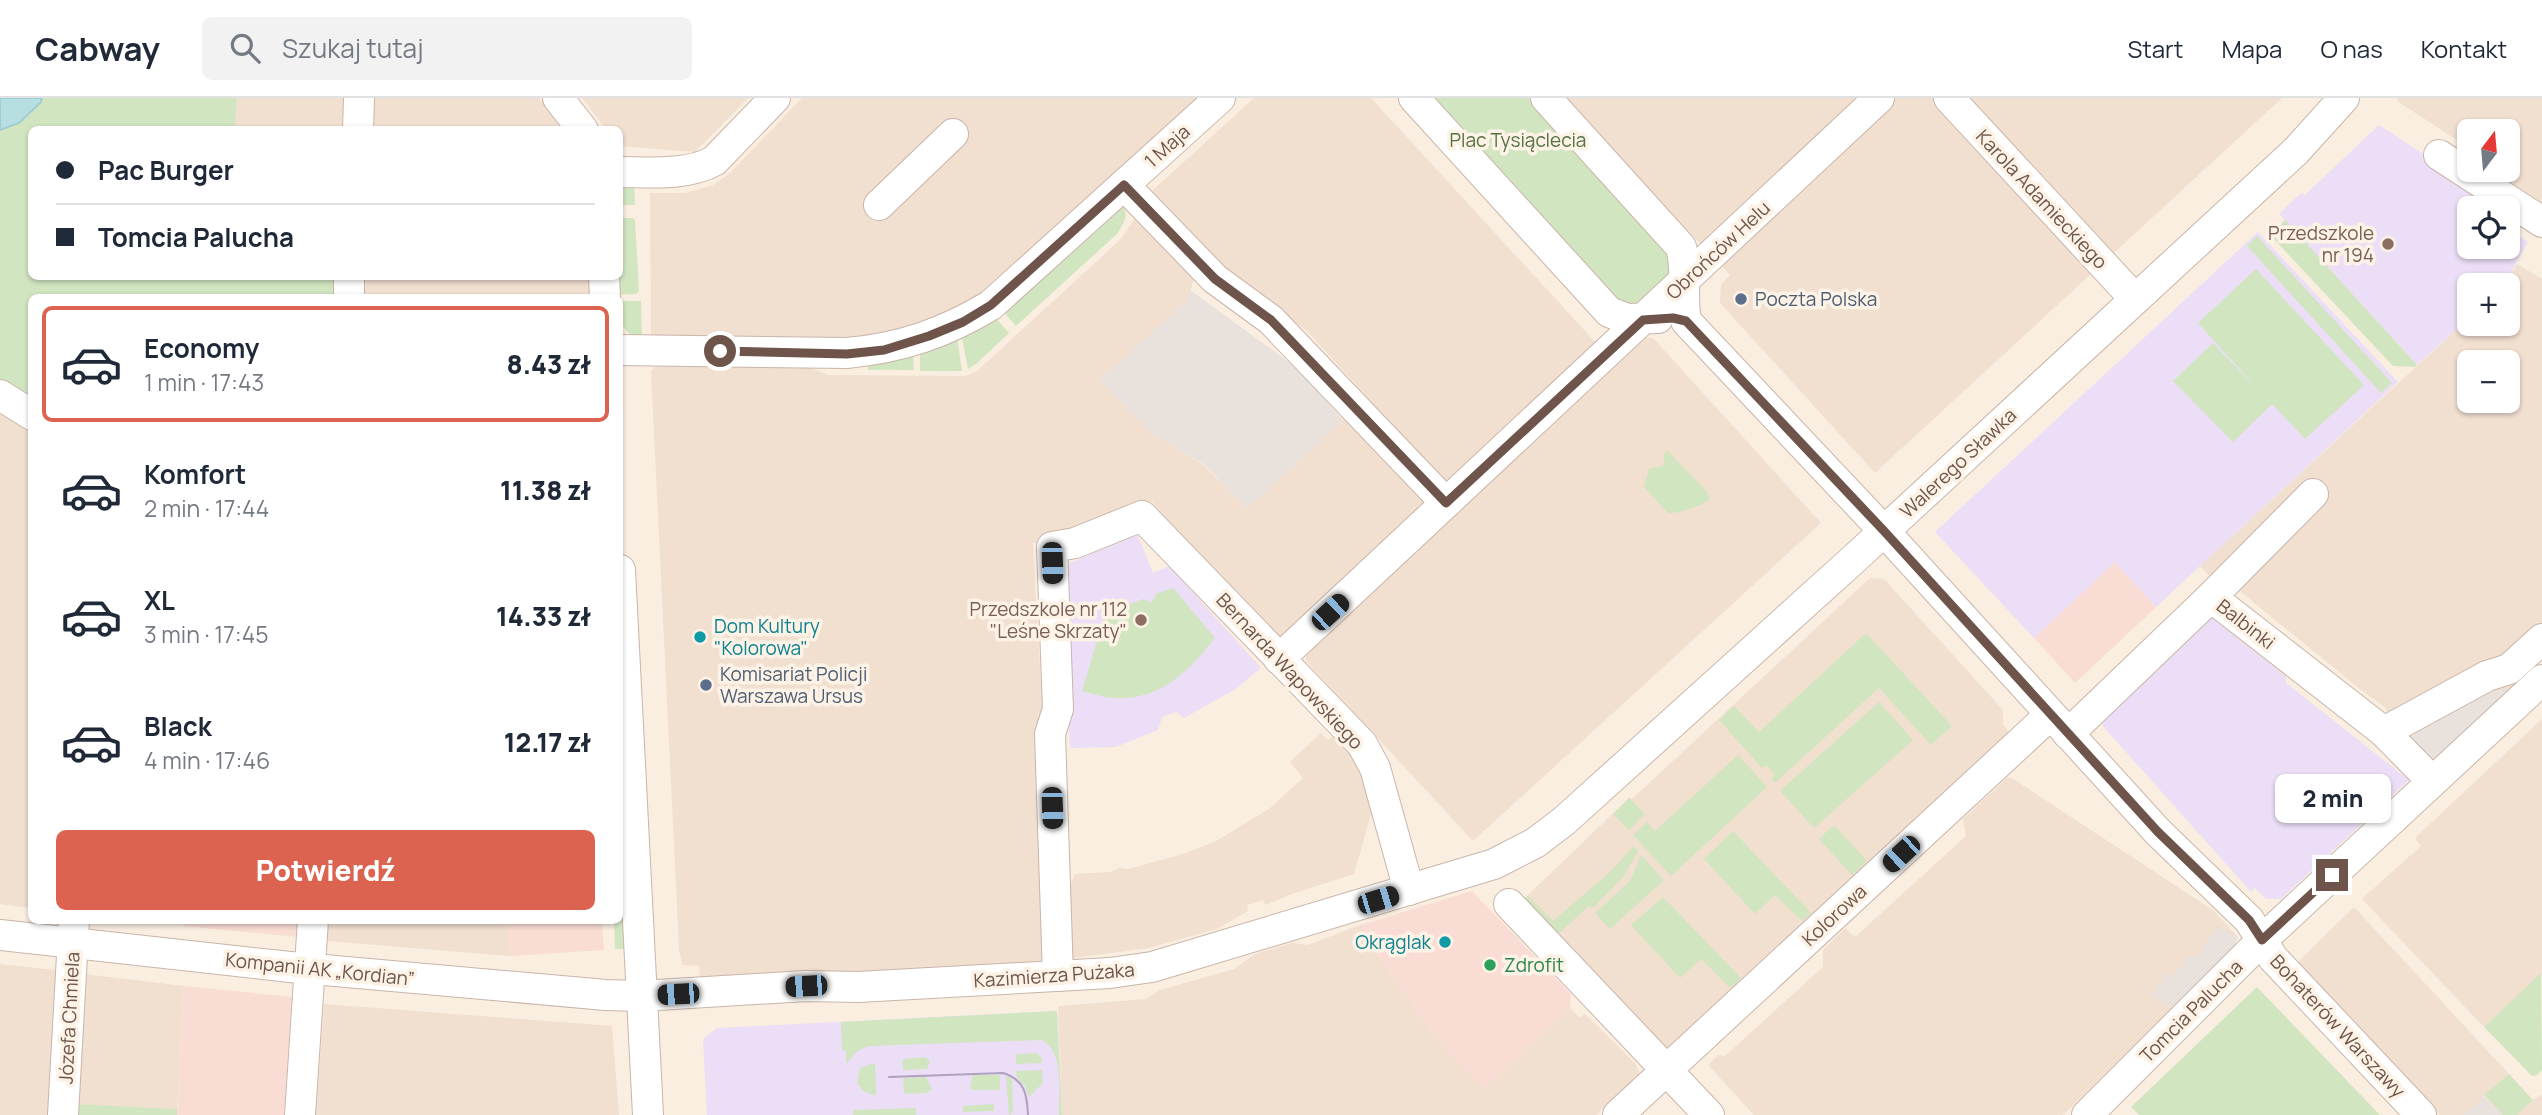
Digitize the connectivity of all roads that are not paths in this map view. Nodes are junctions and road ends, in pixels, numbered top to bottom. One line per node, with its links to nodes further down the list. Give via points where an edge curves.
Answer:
1 (359, 98): 10 (street)
2 (558, 98): 11 (street)
3 (775, 98): 14 (street, via 706,166)
4 (1220, 98): 15 (street, 1 Maja)
5 (1413, 98): 20 (street, via 1609,312)
6 (1546, 98): 18 (street, via 1681,247)
7 (1880, 98): 18 (street, Obrońców Helu)
8 (1949, 98): 19 (street, Karola Adamieckiego)
9 (2332, 102): 19 (street, Walerego Sławka, via 2295,151)
10 (358, 126)
11 (580, 126)
12 (953, 134): 16 (street)
13 (2439, 155): 17 (street)
14 (623, 172)
15 (1124, 185): 22 (street, 1 Maja, via 991,305 929,336 884,350 847,354); 26 (street, via 1215,279 1271,320)
16 (878, 205)
17 (2542, 222)
18 (1686, 280): 20 (street, Obrońców Helu); 21 (street)
19 (2135, 299): 27 (street, Walerego Sławka)
20 (1643, 320): 21 (street); 26 (street, Obrońców Helu)
21 (1686, 321): 27 (street, Bohaterów Warszawy)
22 (623, 350)
23 (0, 395): 24 (street)
24 (28, 412)
25 (2313, 494): 28 (street)
26 (1446, 503): 31 (street, Obrońców Helu)
27 (1884, 531): 33 (street, Bohaterów Warszawy); 36 (street, Walerego Sławka, via 1564,821 1535,843)
28 (2211, 597): 33 (street, Balbinki); 34 (street, Balbinki)
29 (623, 631): 45 (street)
30 (2542, 639): 34 (street, via 2509,669 2487,676)
31 (1279, 659): 37 (street, Bernarda Wapowskiego, via 1362,744 1375,768); 44 (street, Bernarda Wapowskiego, via 1142,516 1075,543 1052,547 1058,709 1050,734)
32 (2542, 680): 35 (street, Tomcia Palucha)
33 (2059, 725): 42 (street, Bohaterów Warszawy, via 2158,832 2249,920); 46 (street, Kolorowa)
34 (2384, 732): 35 (street, Balbinki)
35 (2432, 781): 42 (street, Tomcia Palucha)
36 (1494, 864): 37 (street, Kazimierza Pużaka)
37 (1409, 890): 44 (street, Kazimierza Pużaka, via 1152,967)
38 (1509, 904): 46 (street)
39 (313, 924): 43 (street)
40 (73, 932): 41 (street, Kompanii AK „Kordian”); 43 (street, Kompanii AK „Kordian”); 47 (street, Józefa Chmiela)
41 (0, 935)
42 (2262, 940): 52 (street, Tomcia Palucha); 53 (street, Bohaterów Warszawy, via 2273,958)
43 (310, 969): 45 (street, Kompanii AK „Kordian”); 48 (street)
44 (1058, 976): 45 (street, Kazimierza Pużaka)
45 (641, 996): 49 (street)
46 (1665, 1070): 50 (street, Kolorowa); 51 (street)
47 (63, 1115)
48 (300, 1115)
49 (648, 1115)
50 (1618, 1115)
51 (1709, 1115)
52 (2087, 1115)
53 (2421, 1115)

